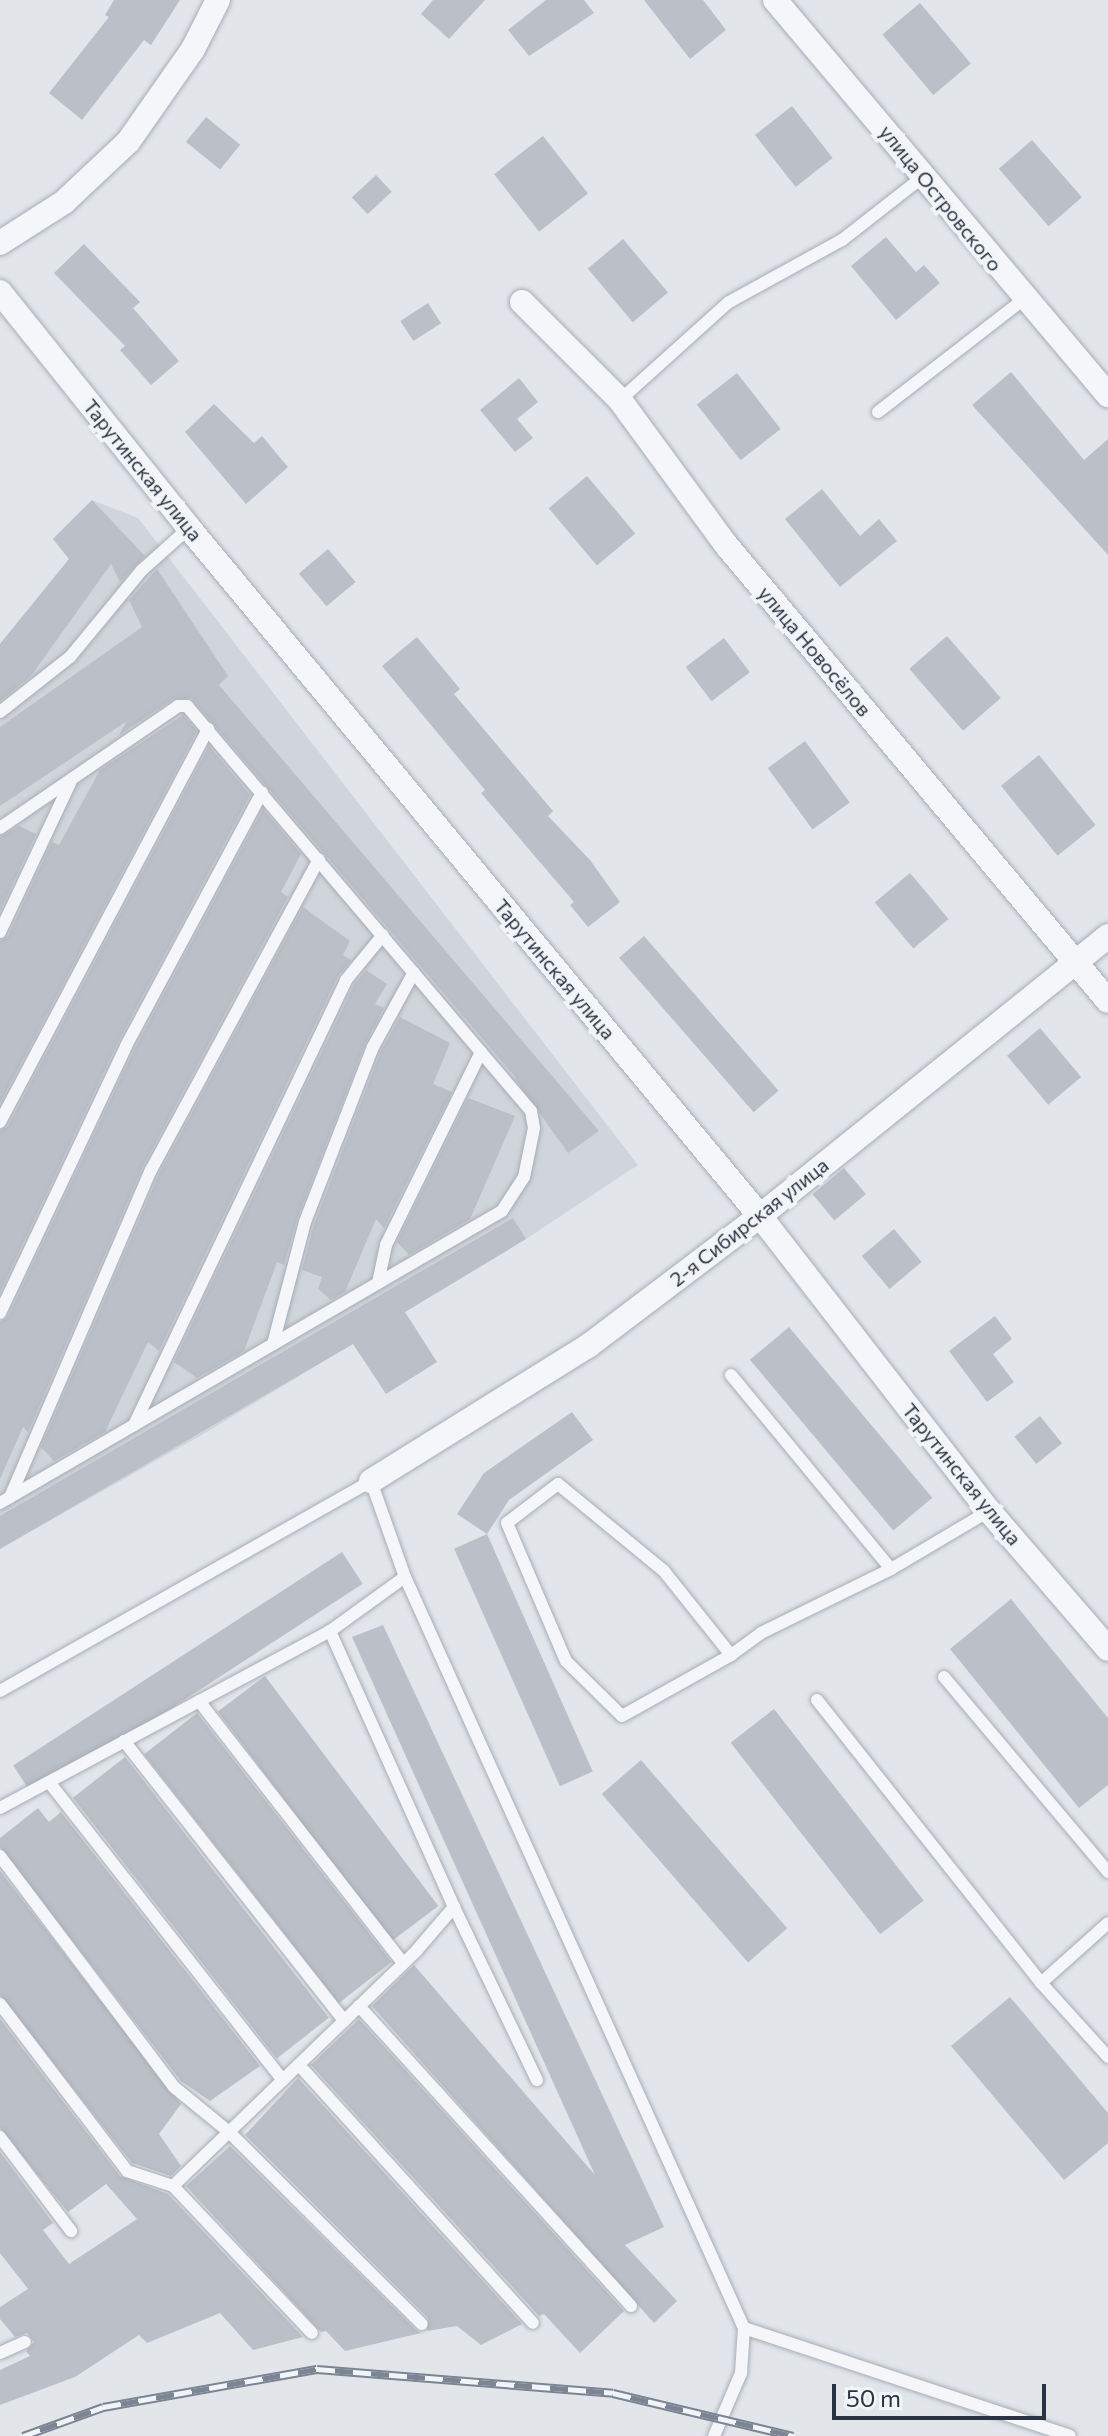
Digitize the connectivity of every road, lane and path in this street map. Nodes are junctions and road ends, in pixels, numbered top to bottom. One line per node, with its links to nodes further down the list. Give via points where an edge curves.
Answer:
1 (218, 0): 4 (street, via 193,49 128,142 64,202)
2 (775, 0): 3 (street, улица Островского)
3 (924, 176): 6 (street, улица Островского); 9 (lane, via 842,240 729,302)
4 (0, 243)
5 (0, 292): 11 (street, Тарутинская улица)
6 (1024, 299): 8 (street, улица Островского); 10 (lane)
7 (522, 302): 9 (street, улица Новосёлов)
8 (1108, 395)
9 (620, 400): 21 (street, улица Новосёлов, via 727,546)
10 (878, 412)
11 (189, 528): 12 (lane, via 142,570 70,657); 26 (street, Тарутинская улица)
12 (0, 712)
13 (208, 729): 14 (lane, via 187,706 178,706); 15 (lane); 25 (lane)
14 (72, 779): 16 (lane); 18 (lane)
15 (262, 792): 17 (lane); 28 (lane, via 126,1046)
16 (0, 828)
17 (319, 859): 19 (lane); 33 (lane, via 151,1170)
18 (0, 932)
19 (383, 935): 22 (lane); 31 (lane, via 340,993)
20 (1108, 936): 21 (street, 2-я Сибирская улица)
21 (1077, 962): 23 (street, улица Новосёлов); 26 (street, 2-я Сибирская улица)
22 (414, 972): 24 (lane); 29 (lane, via 373,1047 305,1222)
23 (1108, 1001)
24 (481, 1052): 27 (lane, via 386,1245); 27 (lane, via 531,1111 534,1128 524,1177 502,1211)
25 (0, 1122)
26 (760, 1216): 32 (street, 2-я Сибирская улица, via 588,1346); 34 (street, Тарутинская улица)
27 (378, 1283): 29 (lane)
28 (0, 1313)
29 (273, 1344): 31 (lane)
30 (731, 1375): 35 (lane)
31 (134, 1425): 33 (lane)
32 (371, 1481): 36 (lane); 41 (lane)
33 (5, 1500)
34 (989, 1511): 35 (lane); 38 (street, Тарутинская улица)
35 (891, 1569): 39 (lane, via 761,1633)
36 (405, 1577): 37 (lane); 67 (lane)
37 (330, 1631): 43 (lane); 49 (lane)
38 (1108, 1649)
39 (731, 1655): 39 (lane, via 622,1716 566,1661 507,1523 558,1484 664,1571)
40 (944, 1677): 48 (lane)
41 (0, 1691)
42 (817, 1700): 52 (lane)
43 (199, 1701): 44 (lane); 51 (lane)
44 (124, 1741): 45 (lane); 55 (lane)
45 (49, 1782): 46 (lane); 58 (lane)
46 (0, 1808)
47 (0, 1856): 60 (lane, via 174,2087)
48 (1108, 1872)
49 (454, 1907): 51 (lane); 59 (lane)
50 (1108, 1923): 52 (lane)
51 (403, 1963): 54 (lane)
52 (1041, 1983): 56 (lane)
53 (0, 2004): 62 (lane, via 127,2171)
54 (359, 2006): 55 (lane); 64 (lane)
55 (344, 2021): 57 (lane)
56 (1108, 2057)
57 (299, 2065): 58 (lane); 65 (lane)
58 (283, 2080): 60 (lane)
59 (537, 2080)
60 (229, 2132): 62 (lane); 66 (lane)
61 (0, 2137): 63 (lane)
62 (173, 2186): 68 (lane)
63 (71, 2231)
64 (631, 2306)
65 (533, 2323)
66 (422, 2324)
67 (744, 2328): 71 (lane, via 741,2373); 72 (lane)
68 (312, 2333)
69 (25, 2342): 70 (lane)
70 (0, 2353)
71 (714, 2436)
72 (1070, 2436)

